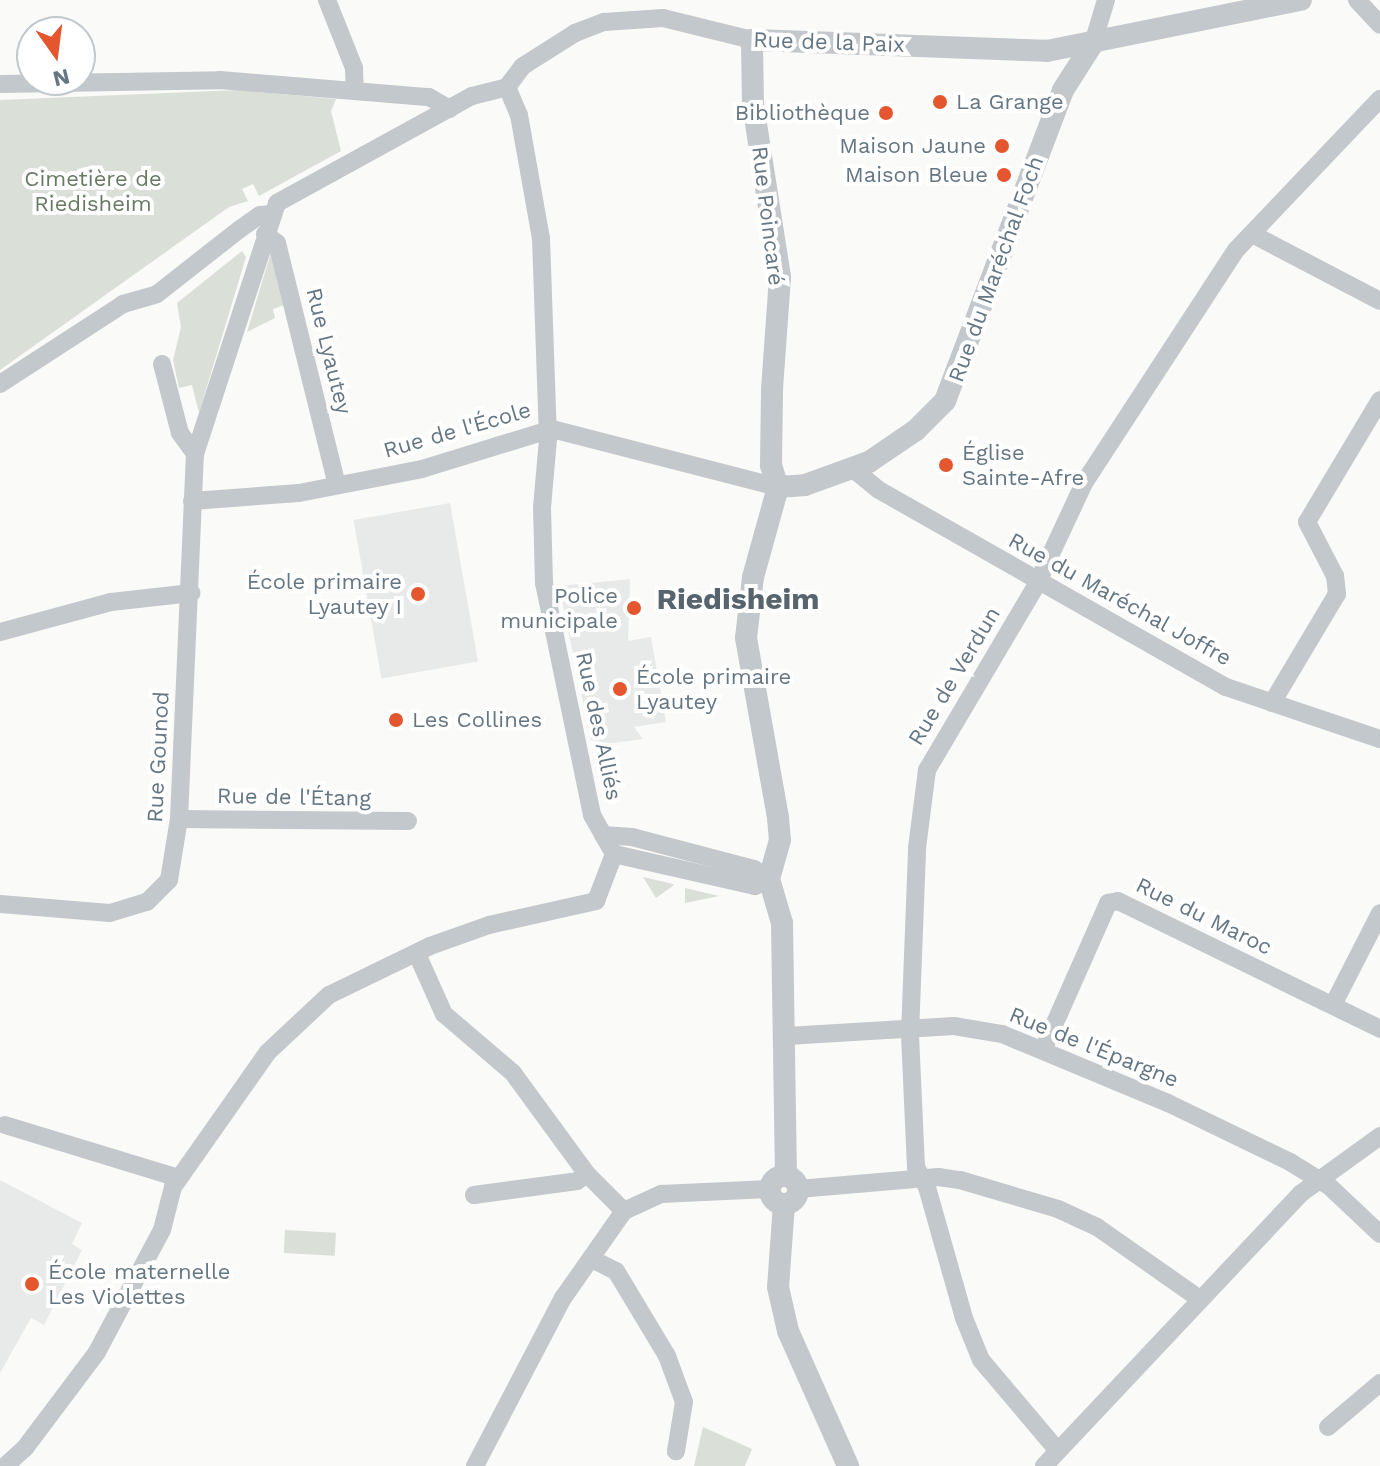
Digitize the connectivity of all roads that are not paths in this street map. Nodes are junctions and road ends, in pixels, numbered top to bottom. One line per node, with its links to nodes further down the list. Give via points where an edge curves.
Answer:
1 (327, 0): 13 (street, via 354,68)
2 (1106, 0): 8 (street)
3 (1301, 0): 8 (street, Rue de la Paix)
4 (1357, 0): 6 (street)
5 (665, 9): 7 (street, Rue de la Paix); 11 (street, Rue de la Paix, via 583,29 523,66)
6 (1380, 25)
7 (752, 40): 9 (street, Rue de la Paix); 27 (street, Rue Poincaré, via 753,105 780,277 771,459)
8 (1093, 43): 9 (street, Rue de la Paix); 12 (street, Rue du Maréchal Foch)
9 (1047, 51): 12 (street, via 1059,67)
10 (0, 84): 13 (street, via 220,80)
11 (507, 87): 15 (street, Rue de la Paix, via 480,93); 23 (street, Rue des Alliés, via 537,198)
12 (1063, 90): 25 (street, Rue du Maréchal Foch, via 953,387 916,430)
13 (355, 91): 15 (street, via 429,97)
14 (1380, 99): 18 (street, Rue de Verdun)
15 (450, 109): 16 (street, Rue de la Paix, via 277,203)
16 (272, 214): 17 (street, Rue Gounod); 21 (street, Rue de la Paix, via 260,215 157,294 123,304)
17 (265, 234): 24 (street, Rue Gounod); 26 (street, Rue Lyautey, via 277,243)
18 (1252, 234): 19 (street); 29 (street, Rue de Verdun, via 1105,448)
19 (1380, 301)
20 (162, 364): 24 (street, via 180,433)
21 (0, 384)
22 (1380, 400): 32 (street, via 1307,522 1335,576 1337,594)
23 (547, 429): 26 (street, Rue de l'École, via 422,469); 27 (street, Rue de l'École); 36 (street, Rue des Alliés, via 544,583 592,815)
24 (195, 454): 28 (street, Rue Gounod)
25 (853, 469): 27 (street, Rue du Maréchal Foch, via 805,485); 29 (street, Rue du Maréchal Joffre, via 879,490)
26 (337, 485): 28 (street, Rue de l'École)
27 (778, 487): 38 (street, via 753,577 746,638 778,818 780,840)
28 (192, 501): 30 (street, Rue Gounod)
29 (1039, 578): 32 (street, Rue du Maréchal Joffre, via 1226,687); 43 (street, Rue de Verdun, via 927,770 917,848)
30 (191, 593): 31 (street, via 111,602); 34 (street, Rue Gounod)
31 (0, 632)
32 (1272, 703): 33 (street, Rue du Maréchal Joffre)
33 (1380, 739)
34 (179, 819): 35 (street, Rue de l'Étang); 39 (street, Rue Gounod, via 169,880 147,902 92,914)
35 (408, 821)
36 (603, 835): 37 (street, Rue des Alliés); 38 (street, via 632,837 754,869)
37 (614, 854): 38 (street, via 755,886); 41 (street, via 601,894 589,905 489,925)
38 (769, 879): 45 (street, via 782,923)
39 (0, 904)
40 (1380, 913): 42 (street)
41 (417, 954): 49 (street, via 444,1014 513,1073); 50 (street, via 317,1005 243,1082)
42 (1333, 1005): 44 (street, Rue du Maroc); 46 (street, Rue du Maroc, via 1118,901 1108,903)
43 (911, 1027): 45 (street, Rue de l'Épargne); 46 (street, Rue de l'Épargne, via 980,1028); 51 (street, Rue de Verdun, via 913,1128)
44 (1380, 1029)
45 (787, 1036): 53 (street)
46 (1043, 1050): 52 (street, Rue de l'Épargne, via 1168,1103)
47 (5, 1125): 50 (street)
48 (1380, 1136): 52 (street)
49 (587, 1174): 54 (street, via 577,1181); 55 (street)
50 (178, 1178): 63 (street, via 162,1230 114,1325 40,1429)
51 (922, 1178): 53 (street); 58 (street, via 960,1180 1058,1209 1097,1227); 62 (street, Rue de Verdun, via 981,1360)
52 (1319, 1179): 56 (street, Rue de l'Épargne); 58 (street)
53 (784, 1190): 55 (street, via 661,1194); 65 (street, via 778,1287 788,1331)
54 (474, 1195)
55 (624, 1211): 57 (street)
56 (1380, 1234)
57 (592, 1259): 61 (street, via 616,1271 667,1356 684,1402); 64 (street, via 563,1298)
58 (1200, 1299): 62 (street)
59 (1380, 1383): 60 (street)
60 (1328, 1427)
61 (676, 1451)
62 (1058, 1451): 66 (street)
63 (2, 1466)
64 (475, 1466)
65 (848, 1466)
66 (1044, 1466)

